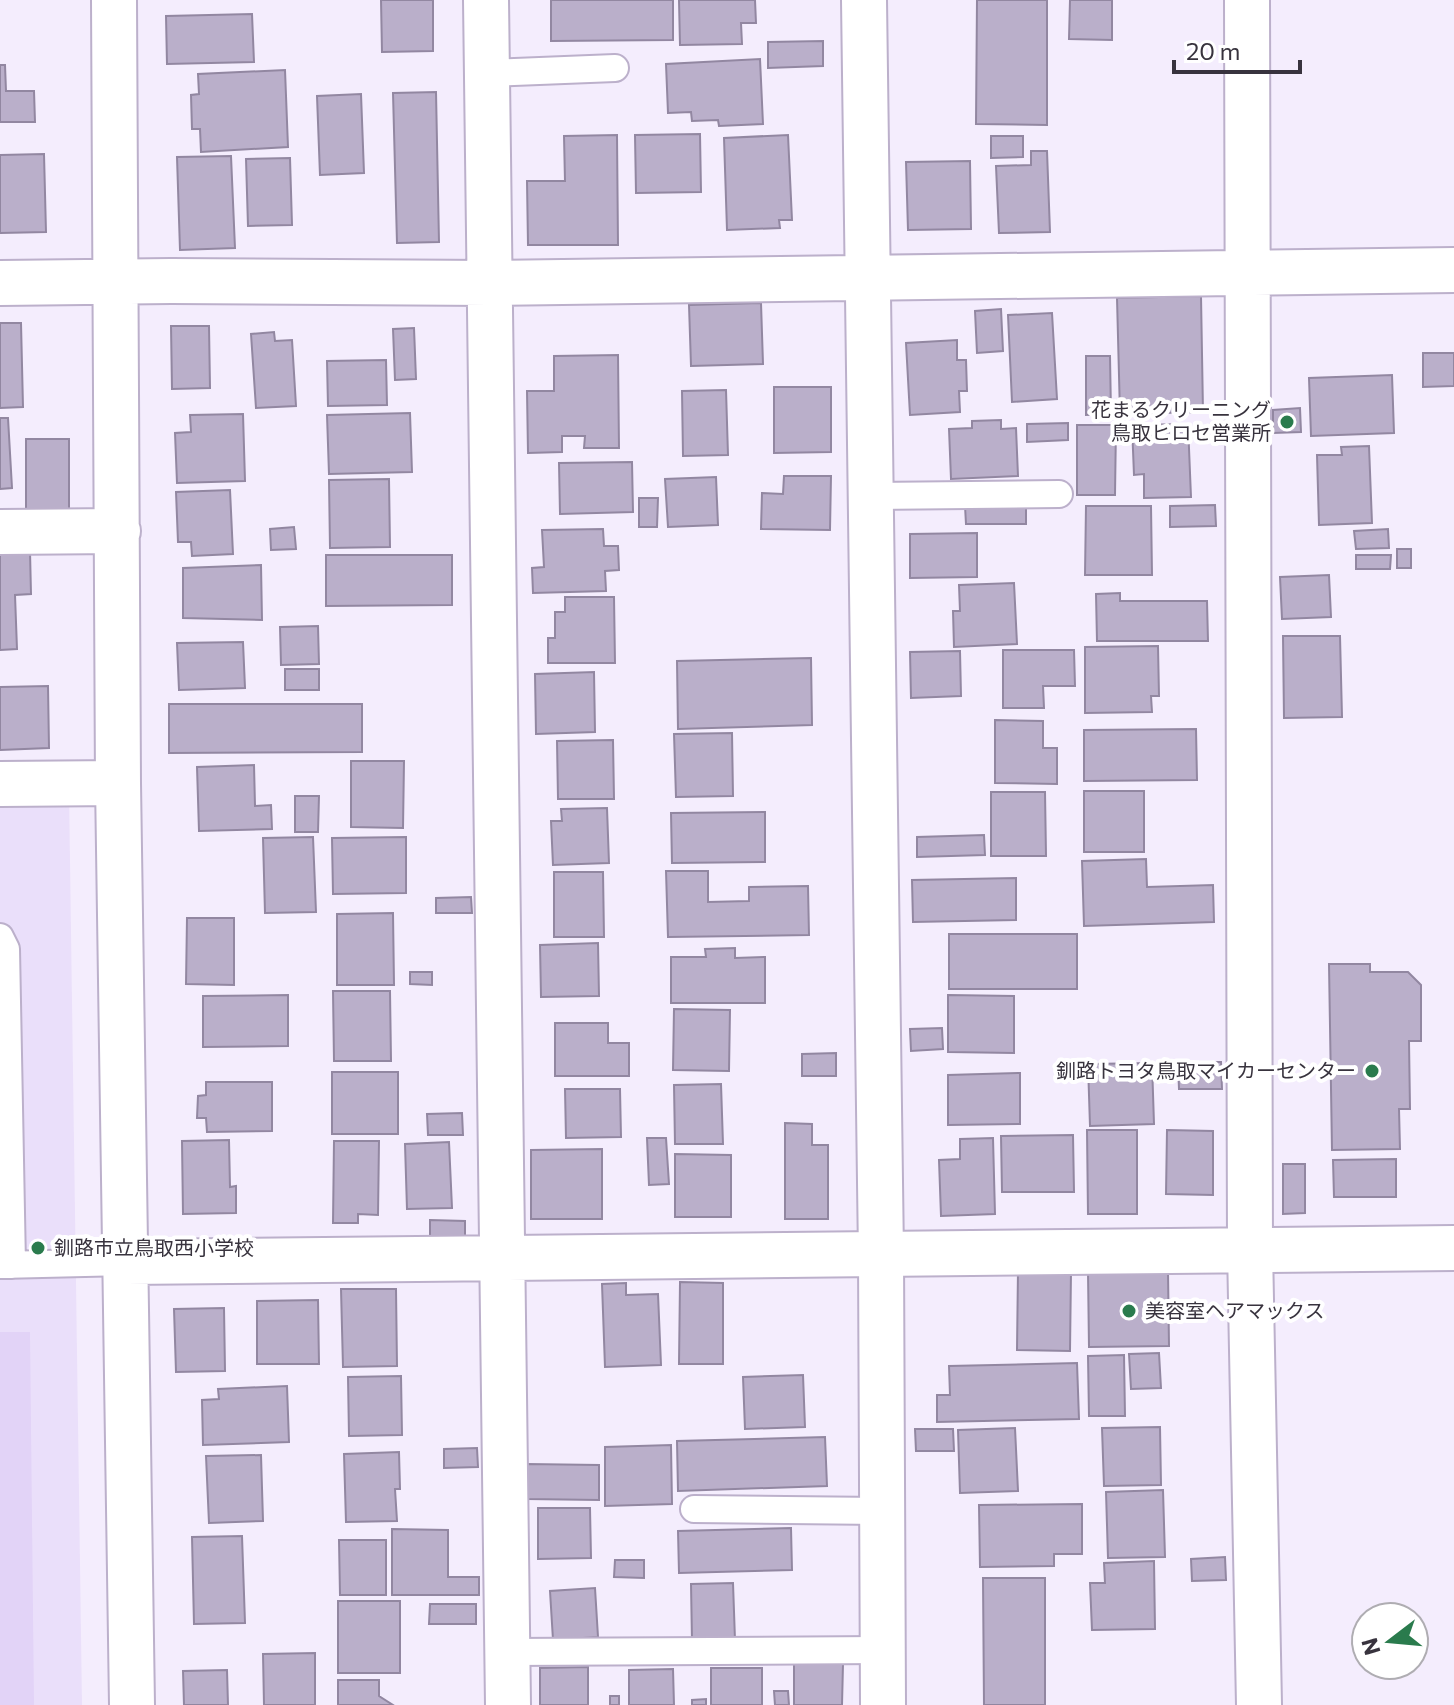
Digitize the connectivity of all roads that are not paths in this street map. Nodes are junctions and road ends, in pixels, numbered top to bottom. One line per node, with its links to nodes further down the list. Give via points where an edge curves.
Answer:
1 (114, 0): 10 (street)
2 (486, 0): 6 (street)
3 (864, 0): 9 (street)
4 (1247, 0): 8 (street)
5 (615, 68): 6 (lane)
6 (486, 73): 12 (street)
7 (1454, 270): 8 (street)
8 (1250, 274): 9 (street); 21 (street)
9 (870, 278): 12 (street); 14 (street)
10 (117, 281): 11 (street); 12 (street); 15 (street)
11 (0, 283)
12 (489, 283): 23 (street)
13 (1059, 494): 14 (lane)
14 (872, 496): 22 (street)
15 (118, 531): 16 (street); 17 (street)
16 (0, 532)
17 (118, 783): 18 (street); 24 (street)
18 (0, 784)
19 (0, 937): 25 (lane, via 6,949)
20 (1454, 1248): 21 (street)
21 (1250, 1249): 22 (street); 33 (street)
22 (881, 1255): 23 (street); 27 (street)
23 (504, 1260): 24 (street); 29 (street)
24 (127, 1262): 25 (lane); 30 (street)
25 (6, 1265)
26 (694, 1509): 27 (lane)
27 (882, 1511): 28 (street)
28 (882, 1650): 29 (lane); 32 (street)
29 (507, 1652): 31 (street)
30 (132, 1705)
31 (508, 1705)
32 (883, 1705)
33 (1259, 1705)

